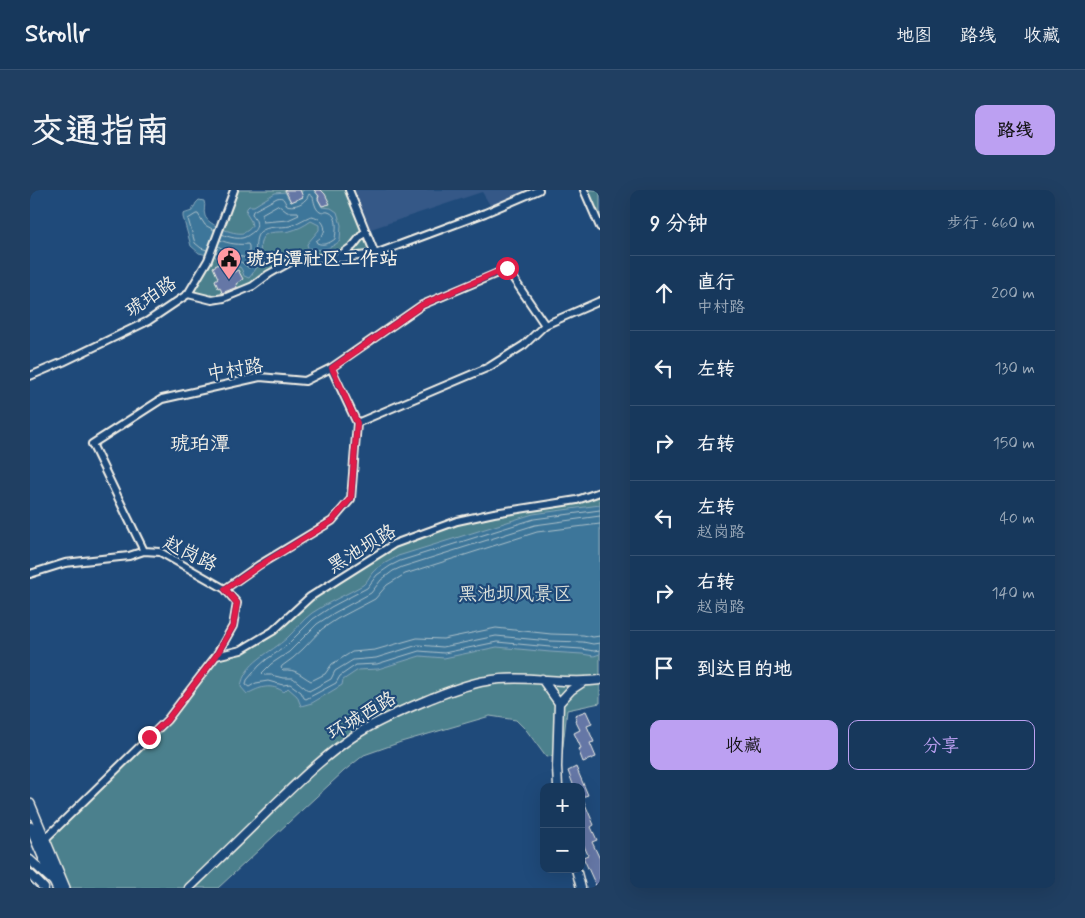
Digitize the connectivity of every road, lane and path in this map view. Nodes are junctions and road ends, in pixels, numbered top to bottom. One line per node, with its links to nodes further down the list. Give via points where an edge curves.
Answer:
1 (234, 190): 9 (street, 琥珀路, via 208,260)
2 (349, 190): 6 (street)
3 (539, 190): 7 (street, via 485,214)
4 (584, 190): 5 (street)
5 (600, 225)
6 (365, 231): 7 (street); 8 (street)
7 (374, 254): 8 (street)
8 (336, 258): 9 (street, via 294,260 253,286 224,298 212,300)
9 (188, 294): 13 (street, 琥珀路, via 148,321)
10 (600, 301): 11 (street)
11 (545, 326): 12 (street, 中村路, via 507,268 422,305); 14 (street, via 524,345 489,366)
12 (332, 368): 14 (street); 15 (street, 中村路, via 305,381 260,377 162,399)
13 (30, 376)
14 (357, 423): 19 (street, via 351,498 332,521)
15 (92, 444): 17 (street, 赵岗路)
16 (600, 492): 20 (street, 黑池坝路, via 577,500 457,521 394,544 310,597 273,631 241,650)
17 (144, 552): 18 (street, via 65,563); 19 (street, 赵岗路, via 160,552)
18 (30, 574)
19 (225, 589): 20 (street, 赵岗路, via 237,603 233,626)
20 (216, 656): 28 (street, 赵岗路, via 167,720)
21 (542, 679): 23 (street, 环城西路); 24 (street); 34 (street, 环城西路, via 509,678 466,685 400,711 362,731 299,781)
22 (600, 680): 23 (street, 环城西路)
23 (583, 682): 24 (street)
24 (559, 703): 25 (street)
25 (558, 783)
26 (30, 804): 28 (main road)
27 (30, 827): 32 (main road)
28 (45, 839): 32 (main road)
29 (30, 860): 32 (street)
30 (577, 873): 35 (street)
31 (30, 874): 33 (street)
32 (60, 886)
33 (44, 888)
34 (189, 888)
35 (581, 888)

